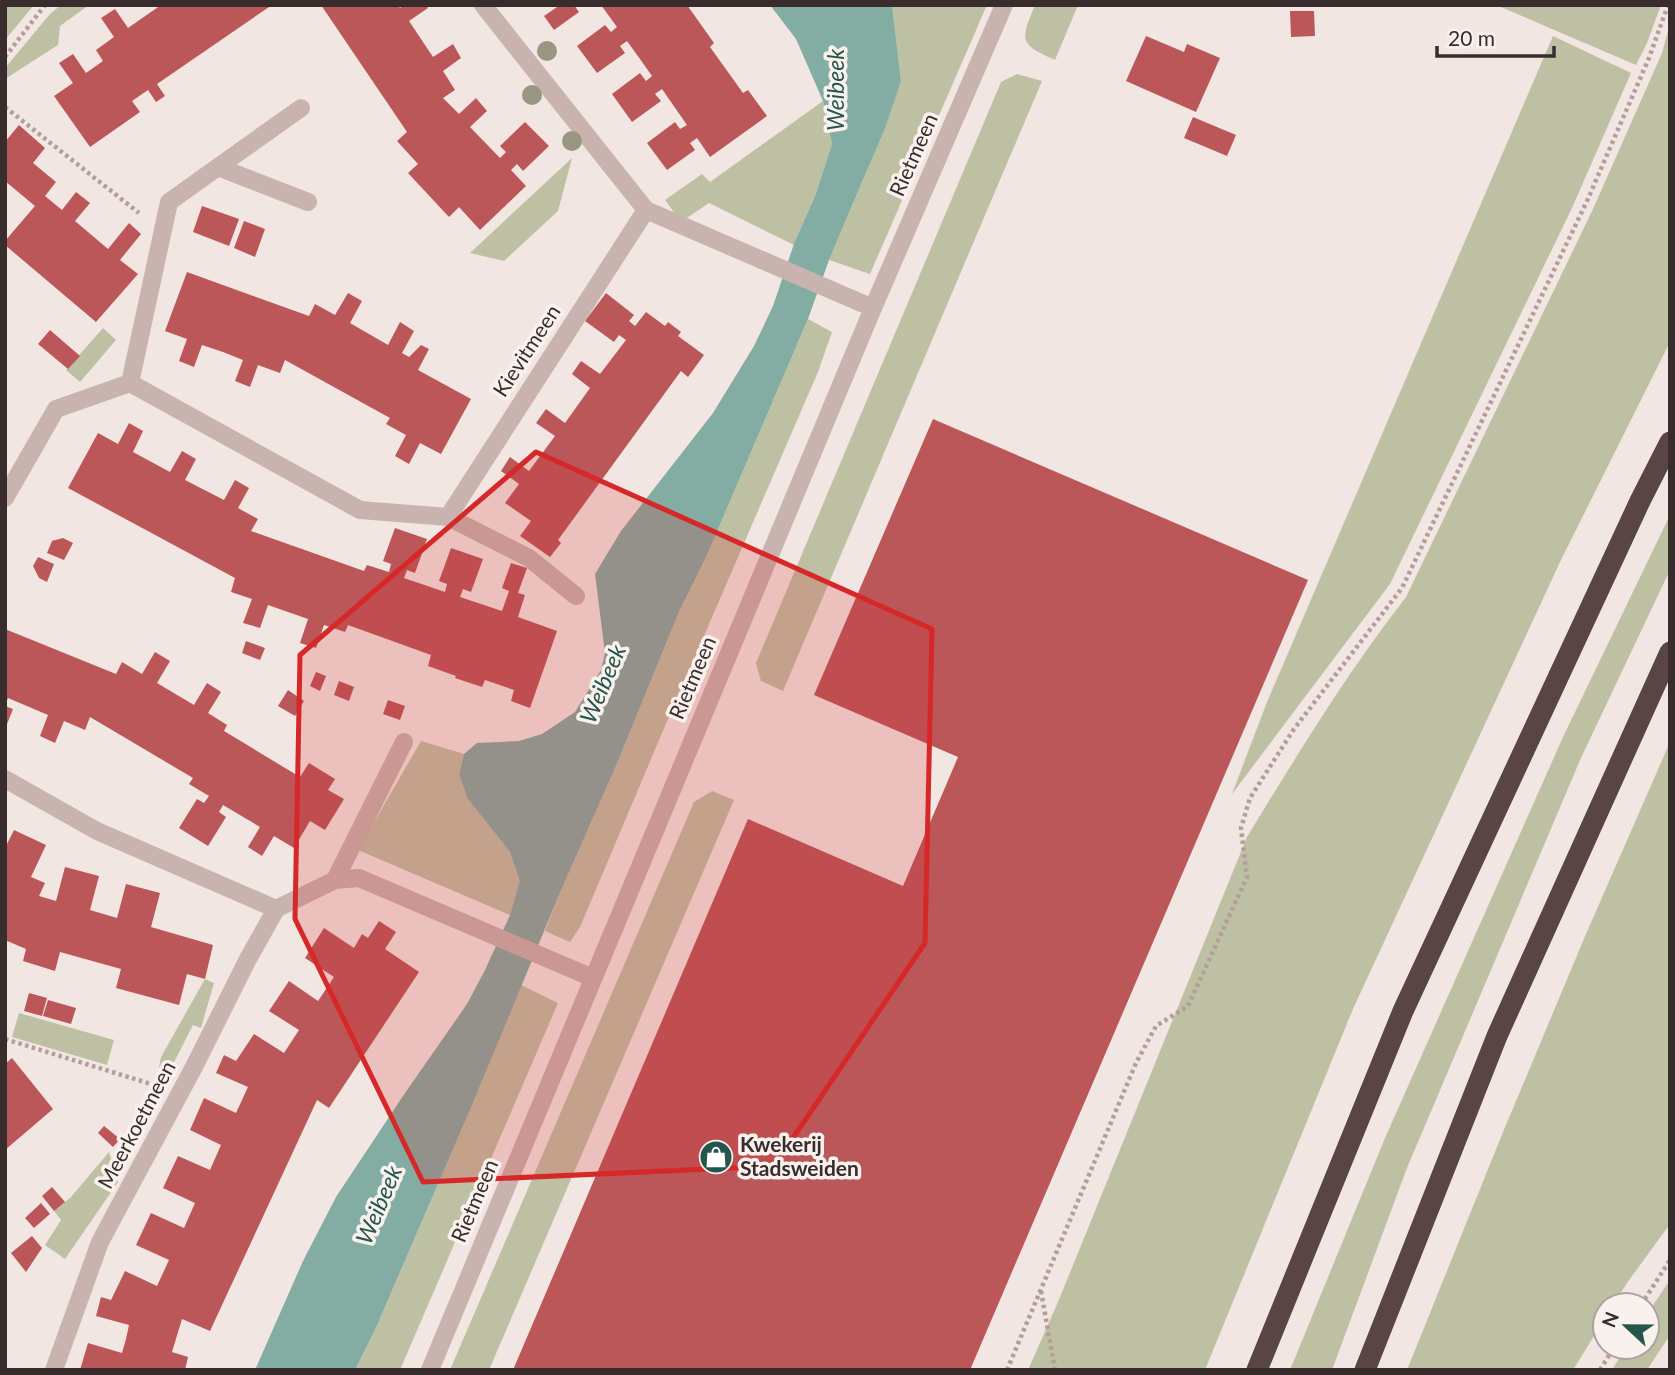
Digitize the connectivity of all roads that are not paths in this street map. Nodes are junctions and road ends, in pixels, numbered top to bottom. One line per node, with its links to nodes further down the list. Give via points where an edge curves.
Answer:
1 (483, 5): 6 (street)
2 (1004, 5): 7 (street, Rietmeen)
3 (301, 108): 4 (street)
4 (218, 167): 5 (street); 8 (street, via 169,202)
5 (308, 202)
6 (646, 210): 7 (street); 11 (street, Kievitmeen)
7 (873, 308): 18 (street, Rietmeen)
8 (130, 383): 10 (street, via 56,410); 11 (street, via 360,510)
9 (1670, 442): 21 (highway, via 1403,1011)
10 (5, 498)
11 (448, 517): 12 (street, via 529,558)
12 (576, 596)
13 (1670, 652): 22 (highway, via 1497,1036)
14 (404, 742): 16 (street)
15 (5, 779): 17 (street, via 97,831)
16 (335, 880): 17 (street); 18 (street, via 359,878)
17 (276, 909): 19 (street, Meerkoetmeen, via 100,1242)
18 (593, 978): 20 (street, Rietmeen)
19 (54, 1370)
20 (429, 1370)
21 (1257, 1370)
22 (1365, 1370)

